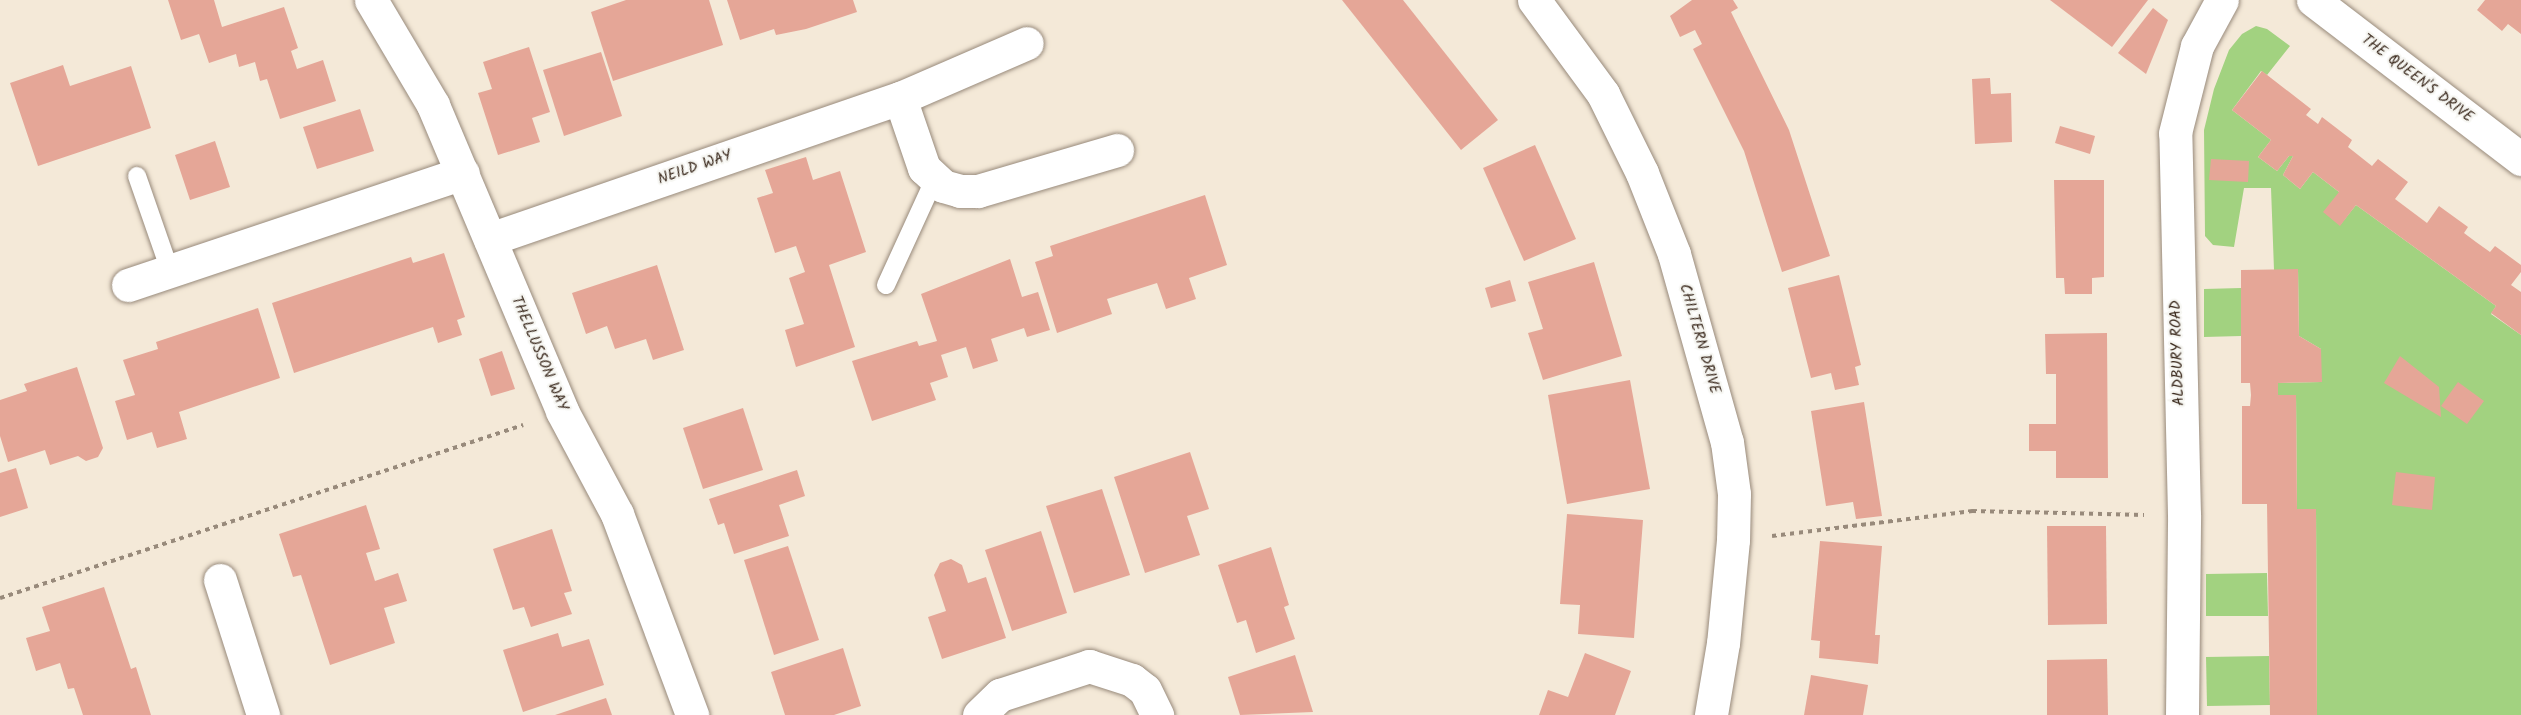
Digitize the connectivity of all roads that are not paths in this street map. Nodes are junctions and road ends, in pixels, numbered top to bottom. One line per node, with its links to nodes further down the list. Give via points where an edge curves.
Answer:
1 (371, 0): 9 (street, THELLUSSON WAY, via 433,105)
2 (1534, 0): 21 (street, CHILTERN DRIVE, via 1603,94 1642,173 1674,254 1727,442 1734,494 1733,540)
3 (2222, 0): 22 (street, ALDBURY ROAD, via 2197,46 2175,134 2184,515)
4 (2313, 0): 8 (street, THE QUEEN'S DRIVE)
5 (1027, 43): 6 (street, NEILD WAY)
6 (900, 98): 11 (street, via 924,168); 12 (street, NEILD WAY)
7 (1117, 150): 11 (street, via 978,191 960,191)
8 (2521, 159)
9 (463, 172): 12 (street, THELLUSSON WAY); 13 (street)
10 (137, 176): 13 (lane)
11 (934, 180): 15 (lane)
12 (490, 239): 18 (street, THELLUSSON WAY, via 562,411 617,514)
13 (170, 271): 14 (street)
14 (128, 285)
15 (886, 285)
16 (220, 580): 17 (street)
17 (263, 715)
18 (692, 715)
19 (979, 715): 20 (street, via 1000,695 1089,666 1132,680 1145,690)
20 (1157, 715)
21 (1711, 715)
22 (2182, 715)

